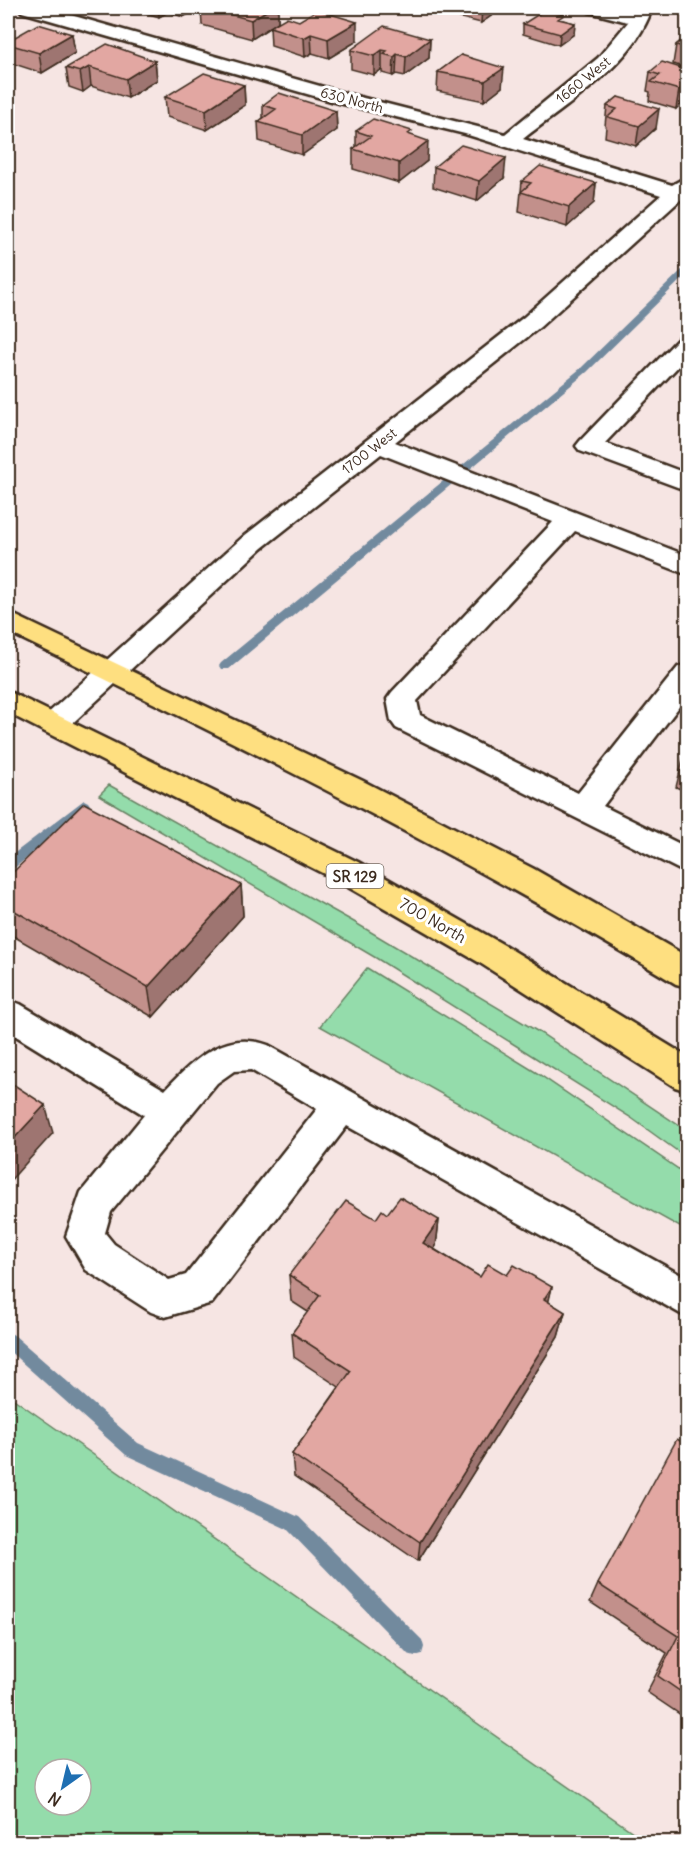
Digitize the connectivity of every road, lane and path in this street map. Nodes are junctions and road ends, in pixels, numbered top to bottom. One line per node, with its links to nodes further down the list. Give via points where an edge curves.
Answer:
1 (28, 8): 4 (street, 630 North)
2 (595, 8): 3 (street)
3 (642, 14): 4 (street, 1660 West, via 614,55)
4 (508, 141): 5 (street, 630 North)
5 (682, 187): 7 (street, 1700 West, via 532,322)
6 (687, 342): 8 (street, via 590,446)
7 (378, 444): 9 (street); 12 (street, 1700 West, via 253,542)
8 (687, 483)
9 (570, 520): 10 (street); 16 (street, via 402,699 406,721)
10 (687, 566)
11 (8, 621): 12 (main road)
12 (113, 671): 15 (street, 1700 West); 18 (main road, via 370,797)
13 (687, 674): 16 (street)
14 (8, 701): 15 (main road, 700 North / SR 129)
15 (54, 724): 20 (main road, 700 North / SR 129, via 357,877 492,954)
16 (583, 809): 17 (street)
17 (687, 862)
18 (687, 974)
19 (8, 1014): 22 (street)
20 (687, 1076)
21 (342, 1105): 22 (street, via 256,1055 228,1057 204,1072); 22 (street, via 198,1290 165,1299 100,1257 85,1236 94,1204); 23 (street)
22 (169, 1112)
23 (687, 1300)

